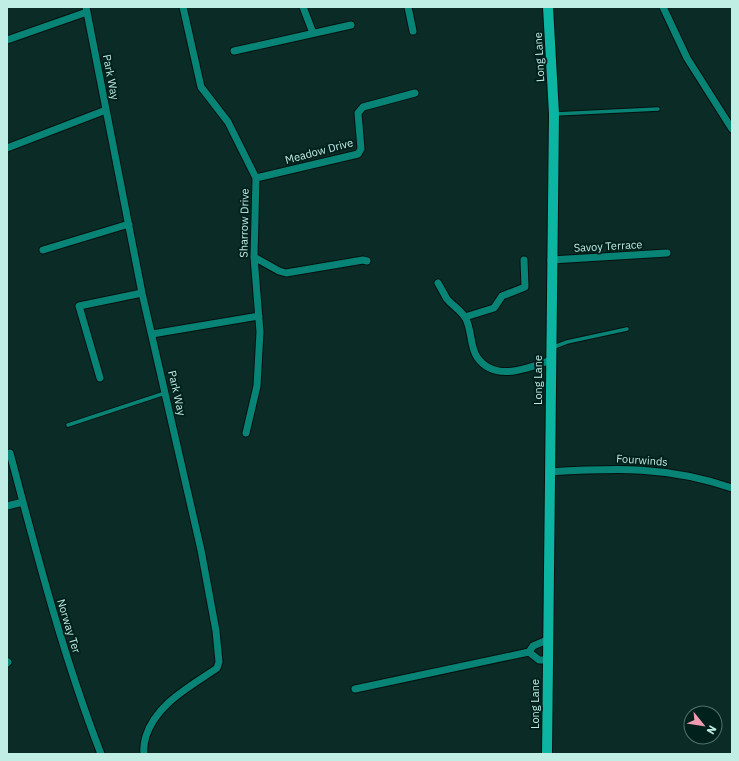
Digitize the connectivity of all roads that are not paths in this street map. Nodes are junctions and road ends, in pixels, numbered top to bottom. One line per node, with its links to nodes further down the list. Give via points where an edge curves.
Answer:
1 (183, 7): 18 (street, Sharrow Drive, via 201,87 228,122)
2 (303, 7): 9 (street)
3 (408, 7): 8 (street)
4 (548, 7): 15 (main road, Long Lane)
5 (663, 7): 16 (street, via 687,58)
6 (87, 10): 10 (street); 14 (street, Park Way)
7 (351, 25): 9 (street)
8 (413, 31)
9 (313, 33): 11 (street)
10 (7, 40)
11 (234, 51)
12 (414, 93): 18 (street, Meadow Drive, via 359,110 361,149 358,154)
13 (658, 109): 15 (lane)
14 (106, 110): 17 (street); 19 (street, Park Way)
15 (554, 114): 24 (main road, Long Lane)
16 (732, 129)
17 (7, 148)
18 (256, 178): 22 (street, Sharrow Drive)
19 (128, 224): 20 (street); 27 (street, Park Way)
20 (42, 250)
21 (667, 253): 24 (street, Savoy Terrace)
22 (254, 257): 25 (street, via 286,273); 28 (street, Sharrow Drive)
23 (524, 260): 29 (street, via 524,287 502,296 494,308)
24 (551, 260): 32 (main road, Long Lane)
25 (367, 261)
26 (438, 283): 29 (street, via 447,299)
27 (142, 293): 31 (street, Park Way); 34 (street, via 79,306)
28 (259, 316): 31 (street); 37 (street, Sharrow Drive, via 257,386)
29 (465, 317): 33 (street, via 477,357 488,367 503,372 520,371)
30 (626, 329): 32 (lane)
31 (152, 334): 35 (street, Park Way)
32 (551, 348): 33 (main road, Long Lane)
33 (551, 360): 39 (main road, Long Lane)
34 (100, 378)
35 (166, 392): 36 (lane); 48 (street, Park Way, via 201,550 219,662 216,668 167,703 150,723 143,748)
36 (68, 425)
37 (246, 433)
38 (10, 453): 41 (street, Norway Ter)
39 (549, 472): 40 (street, Fourwinds, via 615,468 662,471 706,479); 43 (main road, Long Lane)
40 (732, 488)
41 (23, 502): 42 (street); 47 (street, Norway Ter, via 52,610 84,712)
42 (7, 506)
43 (547, 640): 44 (street, via 533,646); 45 (main road, Long Lane)
44 (529, 652): 45 (street, via 539,660); 46 (street)
45 (547, 660): 49 (main road, Long Lane)
46 (355, 689)
47 (101, 754)
48 (144, 754)
49 (547, 754)

